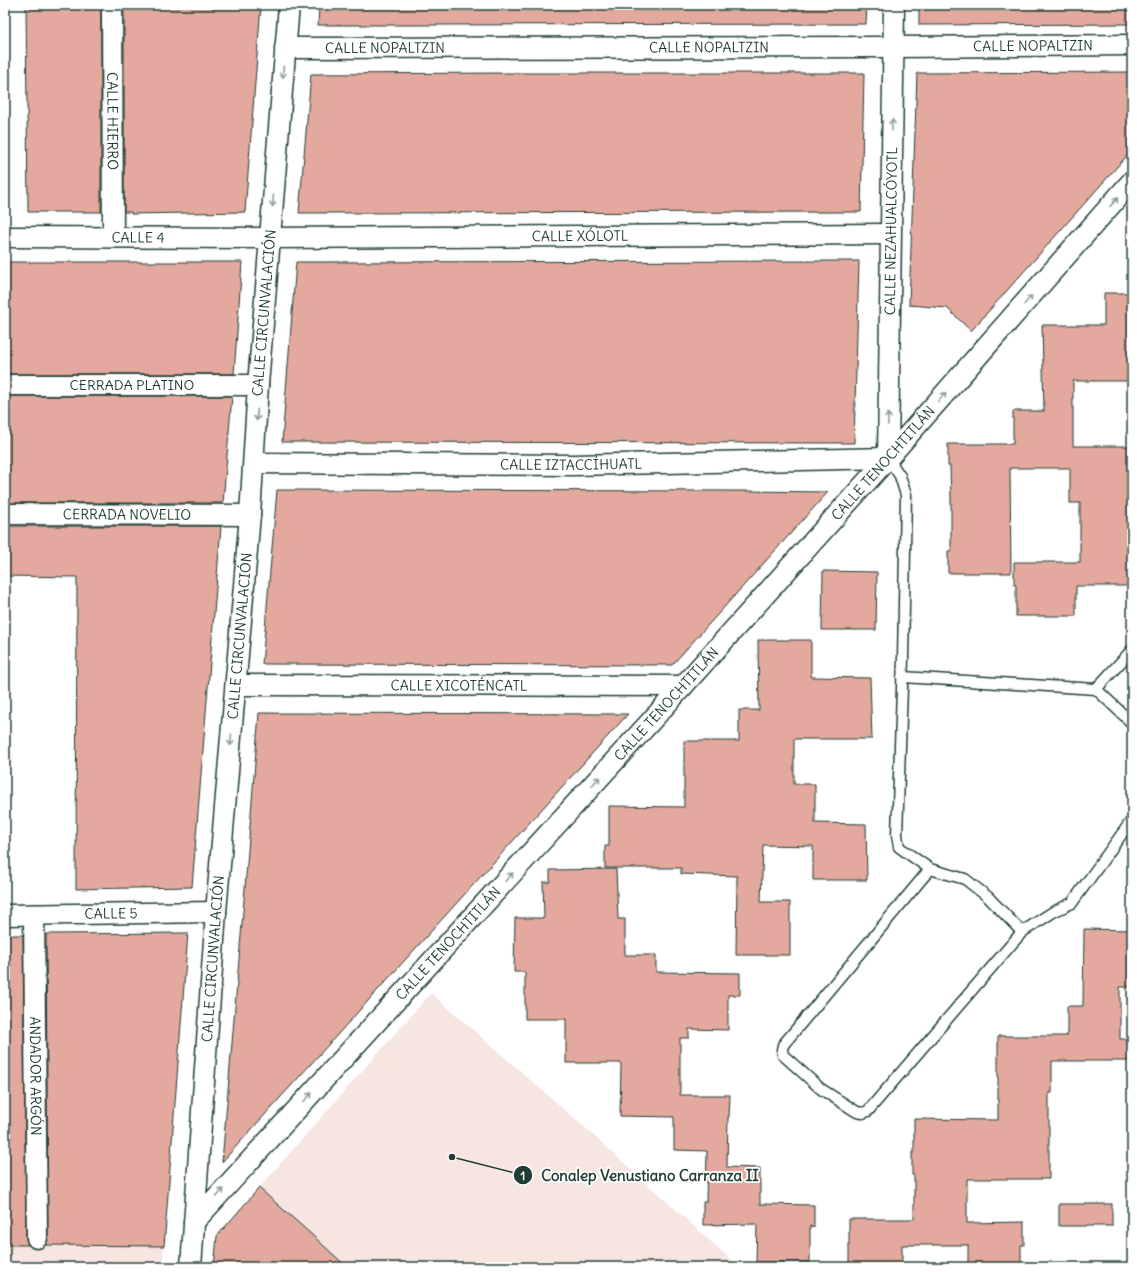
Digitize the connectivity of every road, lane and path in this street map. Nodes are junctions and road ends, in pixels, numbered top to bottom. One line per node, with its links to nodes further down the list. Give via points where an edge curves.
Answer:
1 (112, 5): 10 (street, CALLE HIERRO)
2 (289, 5): 6 (street, CALLE CIRCUNVALACIÓN)
3 (894, 5): 5 (street, CALLE NEZAHUALCÓYOTL)
4 (1132, 45): 5 (street, CALLE NOPALTZIN)
5 (893, 47): 6 (street, CALLE NOPALTZIN); 8 (street, CALLE NEZAHUALCÓYOTL, one-way to 5)
6 (285, 48): 11 (street, CALLE CIRCUNVALACIÓN, one-way to 11)
7 (1132, 182): 14 (street, CALLE TENOCHTITLÁN, one-way to 7)
8 (890, 234): 11 (street, CALLE XÓLOTL); 14 (street, CALLE NEZAHUALCÓYOTL, one-way to 8)
9 (5, 237): 10 (street, CALLE 4)
10 (113, 237): 11 (street, CALLE 4)
11 (270, 238): 13 (street, CALLE CIRCUNVALACIÓN)
12 (5, 385): 13 (street, CERRADA PLATINO)
13 (258, 385): 15 (street, CALLE CIRCUNVALACIÓN, one-way to 15)
14 (888, 458): 15 (street, CALLE IZTACCÍHUATL, via 573,465); 19 (lane, via 900,476 906,495); 21 (street, CALLE TENOCHTITLÁN)
15 (254, 463): 17 (street, CALLE CIRCUNVALACIÓN)
16 (5, 514): 17 (street, CERRADA NOVELIO)
17 (250, 515): 20 (street, CALLE CIRCUNVALACIÓN)
18 (1132, 650): 22 (lane)
19 (902, 677): 22 (lane); 25 (lane, via 897,841 902,851)
20 (236, 685): 21 (street, CALLE XICOTÉNCATL); 26 (street, CALLE CIRCUNVALACIÓN, one-way to 26)
21 (683, 686): 30 (street, CALLE TENOCHTITLÁN, one-way to 21)
22 (1096, 690): 23 (lane)
23 (1132, 723)
24 (1132, 820): 29 (lane, via 1072,903)
25 (930, 869): 29 (lane, via 965,879); 29 (lane, via 783,1045 783,1055 821,1089 857,1112 868,1111)
26 (216, 912): 28 (street, CALLE 5); 30 (street, CALLE CIRCUNVALACIÓN)
27 (5, 915): 28 (street, CALLE 5)
28 (34, 915): 31 (street, ANDADOR ARGÓN)
29 (1022, 932)
30 (194, 1222): 32 (street, CALLE CIRCUNVALACIÓN)
31 (37, 1238)
32 (191, 1267)

